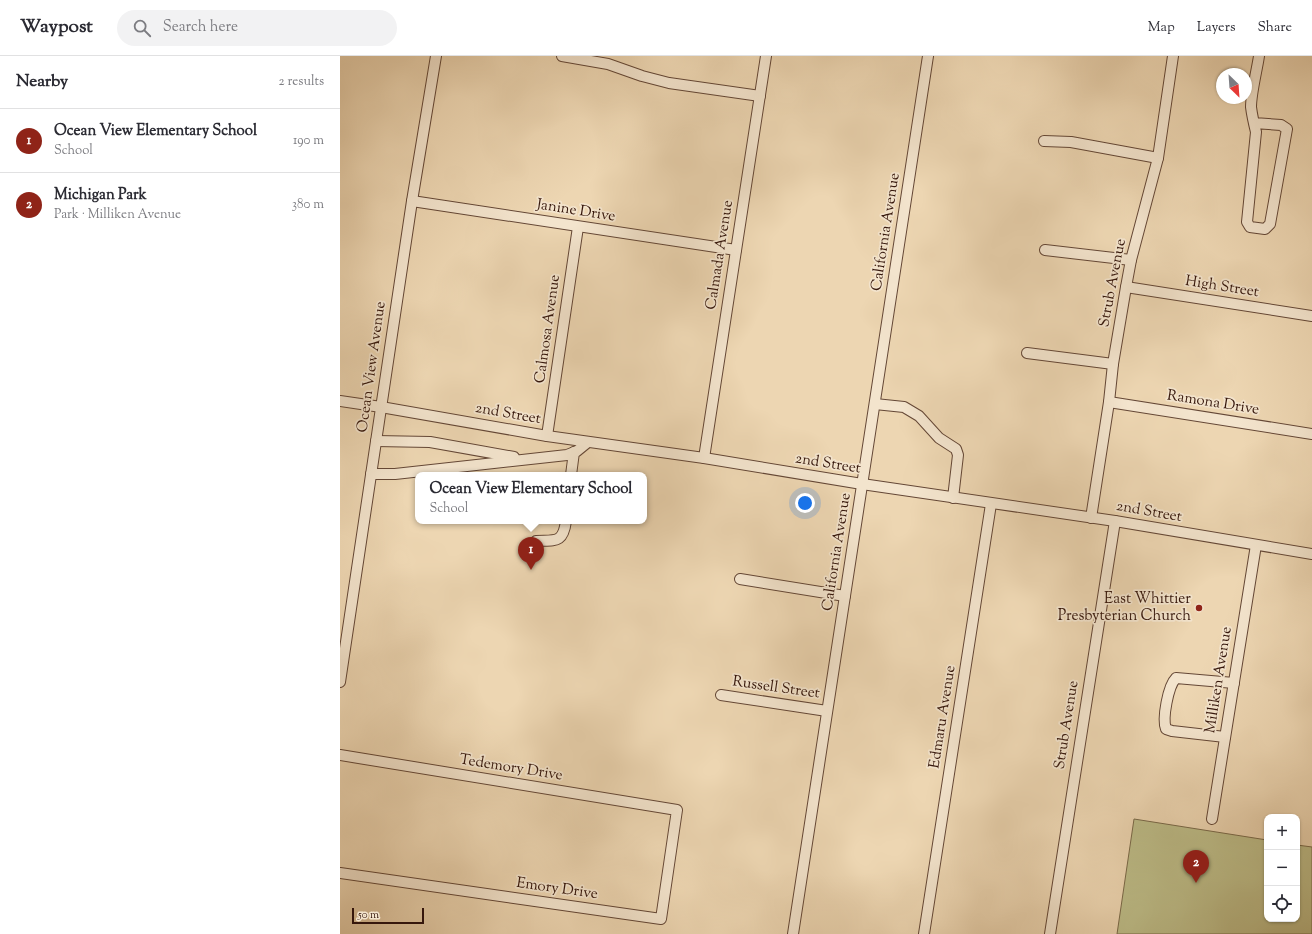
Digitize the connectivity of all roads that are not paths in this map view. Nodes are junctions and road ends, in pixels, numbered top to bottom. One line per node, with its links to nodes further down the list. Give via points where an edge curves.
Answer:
1 (436, 56): 11 (street, Ocean View Avenue)
2 (562, 56): 7 (street, via 608,64 669,83)
3 (766, 56): 7 (street, Calmada Avenue)
4 (928, 56): 22 (street, California Avenue)
5 (1173, 56): 10 (street, Strub Avenue)
6 (1259, 56): 8 (street, via 1251,106)
7 (760, 96): 13 (street, Calmada Avenue)
8 (1254, 123): 8 (street, via 1256,132 1247,222 1250,227 1265,229 1270,224 1287,129 1281,125)
9 (1044, 141): 10 (street, via 1071,142)
10 (1158, 158): 15 (street, Strub Avenue)
11 (412, 201): 12 (street, Janine Drive); 23 (street, Ocean View Avenue)
12 (578, 227): 13 (street, Janine Drive); 25 (street, Calmosa Avenue)
13 (736, 250): 29 (street, Calmada Avenue)
14 (1045, 250): 15 (street)
15 (1131, 260): 16 (street, Strub Avenue)
16 (1126, 287): 17 (street, High Street); 19 (street, Strub Avenue)
17 (1312, 316)
18 (1026, 352): 19 (street)
19 (1113, 364): 21 (street, Strub Avenue)
20 (340, 401): 23 (street, 2nd Street)
21 (1109, 402): 24 (street, Ramona Drive); 36 (street, Strub Avenue)
22 (875, 404): 33 (street, California Avenue); 34 (street, via 904,407 919,416 938,438 956,450 958,455)
23 (381, 406): 25 (street, 2nd Street); 26 (street, Ocean View Avenue)
24 (1312, 434)
25 (547, 436): 27 (street, 2nd Street)
26 (376, 441): 30 (street, via 430,442); 32 (street, Ocean View Avenue)
27 (588, 442): 28 (street); 29 (street, 2nd Street)
28 (574, 452): 30 (street); 31 (street)
29 (704, 458): 33 (street, 2nd Street)
30 (525, 459): 32 (street, via 396,474)
31 (571, 472)
32 (371, 474): 44 (street, Ocean View Avenue)
33 (862, 484): 34 (street, 2nd Street); 43 (street, California Avenue)
34 (953, 498): 35 (street, 2nd Street)
35 (991, 504): 36 (street, 2nd Street); 54 (street, Edmaru Avenue)
36 (1091, 518): 37 (street, 2nd Street)
37 (1115, 521): 40 (street, 2nd Street); 55 (street, Strub Avenue)
38 (566, 524): 39 (street, via 564,533 556,540)
39 (536, 541)
40 (1256, 545): 41 (street, 2nd Street); 45 (street, Milliken Avenue)
41 (1312, 554)
42 (740, 579): 43 (street)
43 (845, 596): 47 (street, California Avenue)
44 (340, 682)
45 (1234, 683): 48 (street, Milliken Avenue); 48 (street, via 1176,678 1172,681 1169,691 1164,719 1166,729 1172,731)
46 (721, 695): 47 (street, Russell Street)
47 (827, 711): 53 (street, California Avenue)
48 (1225, 737): 51 (street, Milliken Avenue)
49 (340, 755): 50 (street, Tedemory Drive)
50 (677, 810): 52 (street, Emory Drive, via 661,919)
51 (1212, 819)
52 (340, 873)
53 (793, 934)
54 (924, 934)
55 (1050, 934)

